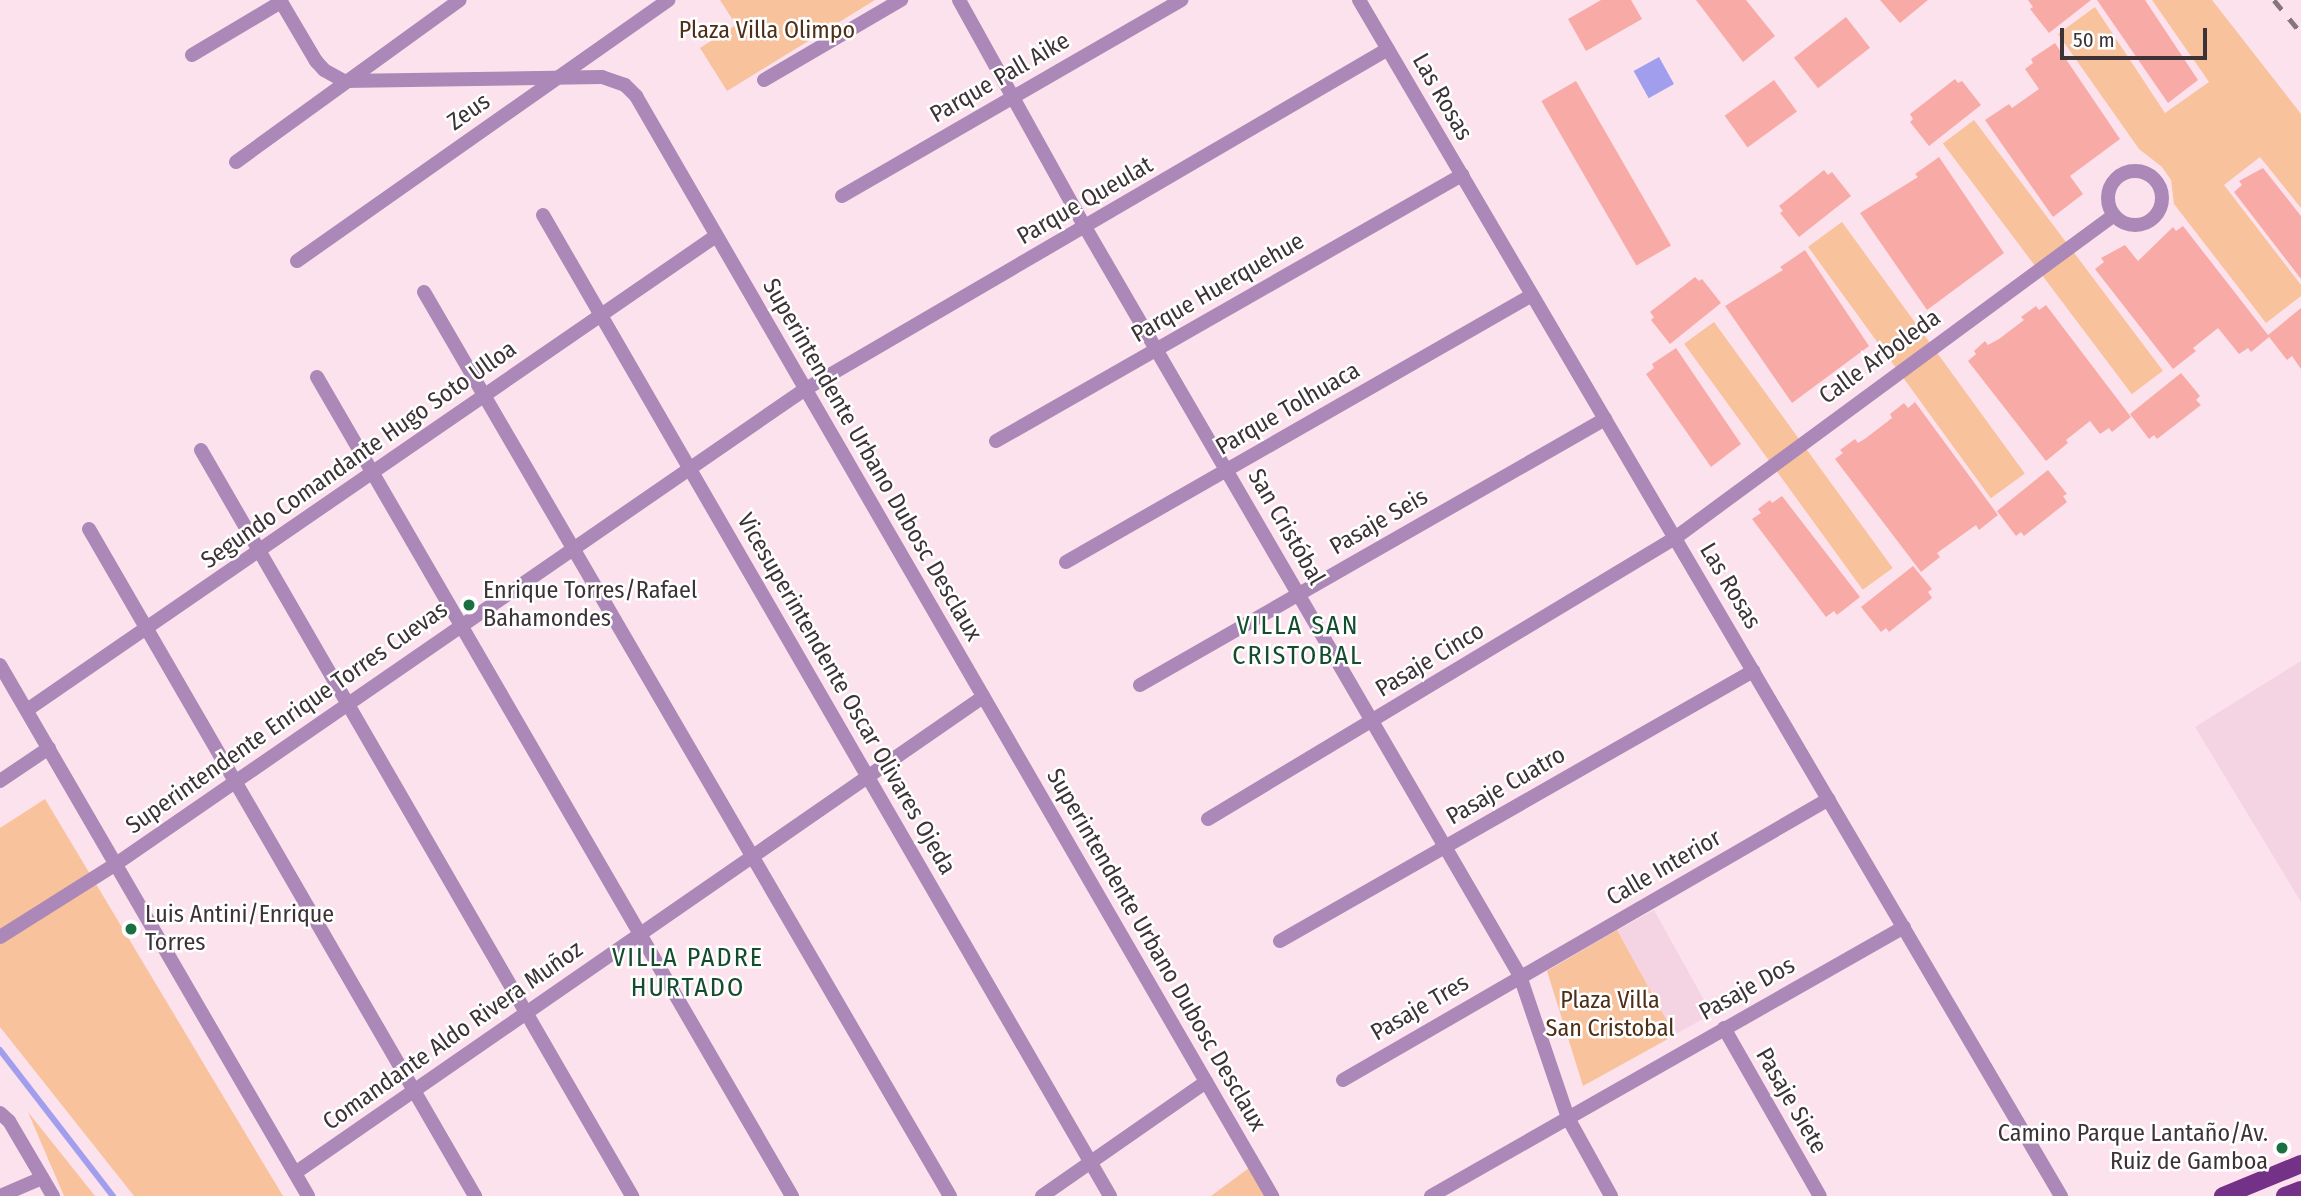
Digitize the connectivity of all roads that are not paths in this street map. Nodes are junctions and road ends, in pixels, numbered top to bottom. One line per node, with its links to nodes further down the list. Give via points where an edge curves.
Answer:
1 (460, 0): 12 (street)
2 (667, 0): 10 (street, Zeus)
3 (901, 0): 11 (street)
4 (959, 0): 13 (street, San Cristóbal)
5 (1181, 0): 13 (street, Parque Pall Aike)
6 (1359, 0): 8 (street, Las Rosas)
7 (281, 1): 9 (street); 12 (street, via 316,61)
8 (1388, 49): 15 (street, Las Rosas); 19 (street, Parque Queulat)
9 (192, 55)
10 (558, 77): 12 (street, Superintendente Urbano Dubosc Desclaux); 20 (street, Superintendente Urbano Dubosc Desclaux, via 602,76 631,90); 21 (street, Zeus)
11 (764, 80)
12 (344, 81): 14 (street)
13 (1013, 97): 16 (street, Parque Pall Aike); 19 (street, San Cristóbal)
14 (236, 162)
15 (1462, 175): 23 (street, Las Rosas); 25 (street, Parque Huerquehue)
16 (842, 196)
17 (543, 215): 24 (street, Vicesuperintendente Oscar Olivares Ojeda)
18 (2114, 215): 36 (street, Calle Arboleda)
19 (1085, 227): 25 (street, San Cristóbal); 27 (street, Parque Queulat)
20 (716, 236): 24 (street, Segundo Comandante Hugo Soto Ulloa); 27 (street, Superintendente Urbano Dubosc Desclaux)
21 (297, 261)
22 (424, 292): 28 (street)
23 (1532, 295): 29 (street, Las Rosas); 33 (street, Parque Tolhuaca)
24 (601, 316): 28 (street, Segundo Comandante Hugo Soto Ulloa); 32 (street, Vicesuperintendente Oscar Olivares Ojeda)
25 (1156, 349): 30 (street, Parque Huerquehue); 33 (street, San Cristóbal)
26 (317, 377): 34 (street)
27 (804, 390): 32 (street, Superintendente Enrique Torres Cuevas); 46 (street, Superintendente Urbano Dubosc Desclaux)
28 (484, 396): 34 (street, Segundo Comandante Hugo Soto Ulloa); 37 (street)
29 (1605, 419): 36 (street, Las Rosas); 40 (street, Pasaje Seis)
30 (996, 441)
31 (201, 450): 38 (street)
32 (690, 469): 37 (street, Superintendente Enrique Torres Cuevas); 51 (street, Vicesuperintendente Oscar Olivares Ojeda)
33 (1227, 470): 39 (street, Parque Tolhuaca); 40 (street, San Cristóbal)
34 (373, 472): 38 (street, Segundo Comandante Hugo Soto Ulloa); 41 (street)
35 (89, 529): 42 (street)
36 (1675, 538): 44 (street, Las Rosas); 49 (street, Pasaje Cinco)
37 (573, 549): 41 (street, Superintendente Enrique Torres Cuevas); 57 (street)
38 (259, 551): 42 (street, Segundo Comandante Hugo Soto Ulloa); 47 (street)
39 (1066, 562)
40 (1298, 594): 45 (street, Pasaje Seis); 49 (street, San Cristóbal)
41 (462, 625): 47 (street, Superintendente Enrique Torres Cuevas); 60 (street)
42 (146, 628): 48 (street, Segundo Comandante Hugo Soto Ulloa); 53 (street)
43 (0, 665): 48 (street)
44 (1754, 671): 54 (street, Las Rosas); 56 (street, Pasaje Cuatro)
45 (1140, 685)
46 (983, 697): 51 (street, Comandante Aldo Rivera Muñoz); 67 (street, Superintendente Urbano Dubosc Desclaux)
47 (348, 704): 53 (street, Superintendente Enrique Torres Cuevas); 64 (street)
48 (27, 710): 50 (street)
49 (1373, 722): 55 (street, Pasaje Cinco); 56 (street, San Cristóbal)
50 (48, 748): 52 (street); 58 (street)
51 (868, 777): 57 (street, Comandante Aldo Rivera Muñoz); 71 (street, Vicesuperintendente Oscar Olivares Ojeda)
52 (0, 781)
53 (235, 782): 58 (street, Superintendente Enrique Torres Cuevas); 68 (street)
54 (1829, 799): 59 (street, Las Rosas); 63 (street, Calle Interior)
55 (1208, 819)
56 (1446, 847): 62 (street, Pasaje Cuatro); 63 (street, San Cristóbal)
57 (753, 856): 60 (street, Comandante Aldo Rivera Muñoz); 82 (street)
58 (116, 864): 61 (street, Superintendente Enrique Torres Cuevas); 73 (street)
59 (1904, 927): 65 (street, Pasaje Dos); 89 (street, Las Rosas)
60 (640, 934): 64 (street, Comandante Aldo Rivera Muñoz); 81 (street)
61 (0, 937)
62 (1280, 941)
63 (1520, 976): 66 (street, Pasaje Tres); 70 (street, San Cristóbal)
64 (526, 1013): 68 (street, Comandante Aldo Rivera Muñoz); 80 (street)
65 (1724, 1028): 70 (street, Pasaje Dos); 88 (street, Pasaje Siete)
66 (1343, 1080)
67 (1206, 1082): 71 (street); 85 (street, Superintendente Urbano Dubosc Desclaux)
68 (414, 1091): 73 (street, Comandante Aldo Rivera Muñoz); 79 (street)
69 (0, 1113): 74 (street)
70 (1568, 1118): 86 (street, Pasaje Dos); 87 (street, San Cristóbal)
71 (1091, 1163): 83 (street); 84 (street, Vicesuperintendente Oscar Olivares Ojeda)
72 (2301, 1164): 90 (main road)
73 (295, 1173): 78 (street)
74 (42, 1178): 76 (street); 77 (street)
75 (2301, 1189): 91 (main road)
76 (0, 1196)
77 (52, 1196)
78 (308, 1196)
79 (475, 1196)
80 (632, 1196)
81 (792, 1196)
82 (950, 1196)
83 (1042, 1196)
84 (1110, 1196)
85 (1272, 1196)
86 (1431, 1196)
87 (1611, 1196)
88 (1820, 1196)
89 (2060, 1196)
90 (2223, 1196)
91 (2285, 1196)

